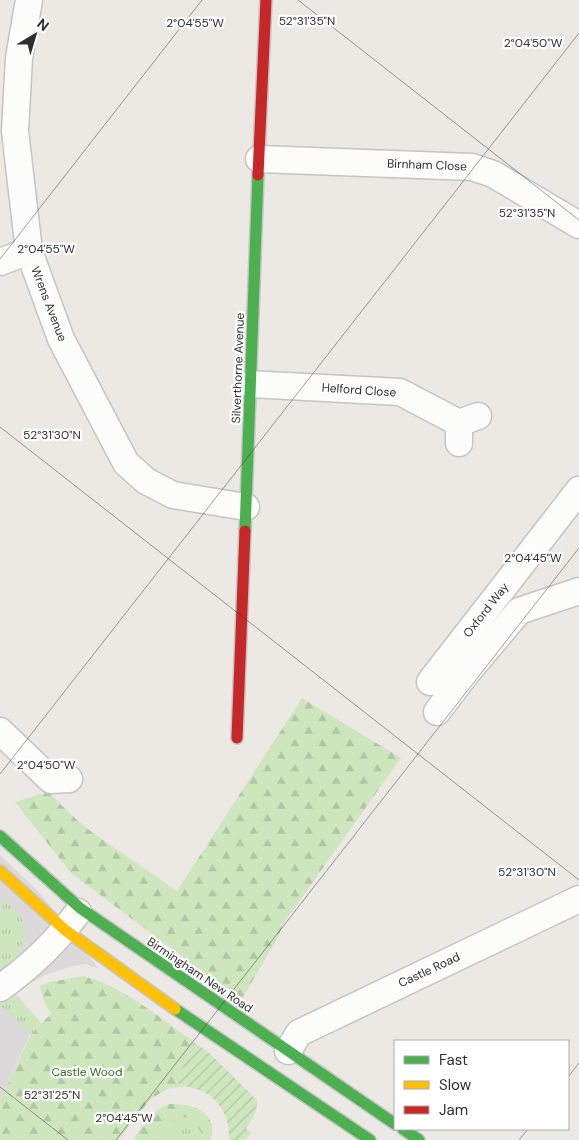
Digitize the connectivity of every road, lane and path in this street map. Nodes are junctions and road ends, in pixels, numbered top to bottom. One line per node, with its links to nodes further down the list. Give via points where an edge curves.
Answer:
1 (29, 0): 5 (street, Wrens Avenue, via 19,58 15,131)
2 (266, 0): 3 (main road, Silverthorne Avenue)
3 (259, 159): 4 (street, Birnham Close, via 472,167 493,174); 7 (main road, Silverthorne Avenue)
4 (579, 225)
5 (29, 251): 6 (street); 10 (street, Wrens Avenue, via 61,339 126,463 146,481 174,495)
6 (0, 262)
7 (251, 384): 8 (street, Helford Close, via 400,392); 10 (main road, Silverthorne Avenue)
8 (465, 427)
9 (579, 490): 12 (street, Oxford Way)
10 (246, 507): 15 (main road, Silverthorne Avenue)
11 (574, 593): 13 (street, via 519,611)
12 (430, 682)
13 (437, 712)
14 (0, 731): 16 (street, via 51,780)
15 (237, 738)
16 (69, 779)
17 (0, 836): 20 (main road, Birmingham New Road)
18 (0, 871): 21 (main road)
19 (579, 899): 23 (street, Castle Road, via 299,1033)
20 (80, 908): 21 (street); 23 (main road, Birmingham New Road)
21 (64, 930): 22 (street); 26 (main road)
22 (0, 988)
23 (288, 1052): 24 (main road, Birmingham New Road)
24 (394, 1123)
25 (404, 1130): 27 (main road)
26 (370, 1140)
27 (419, 1140)

